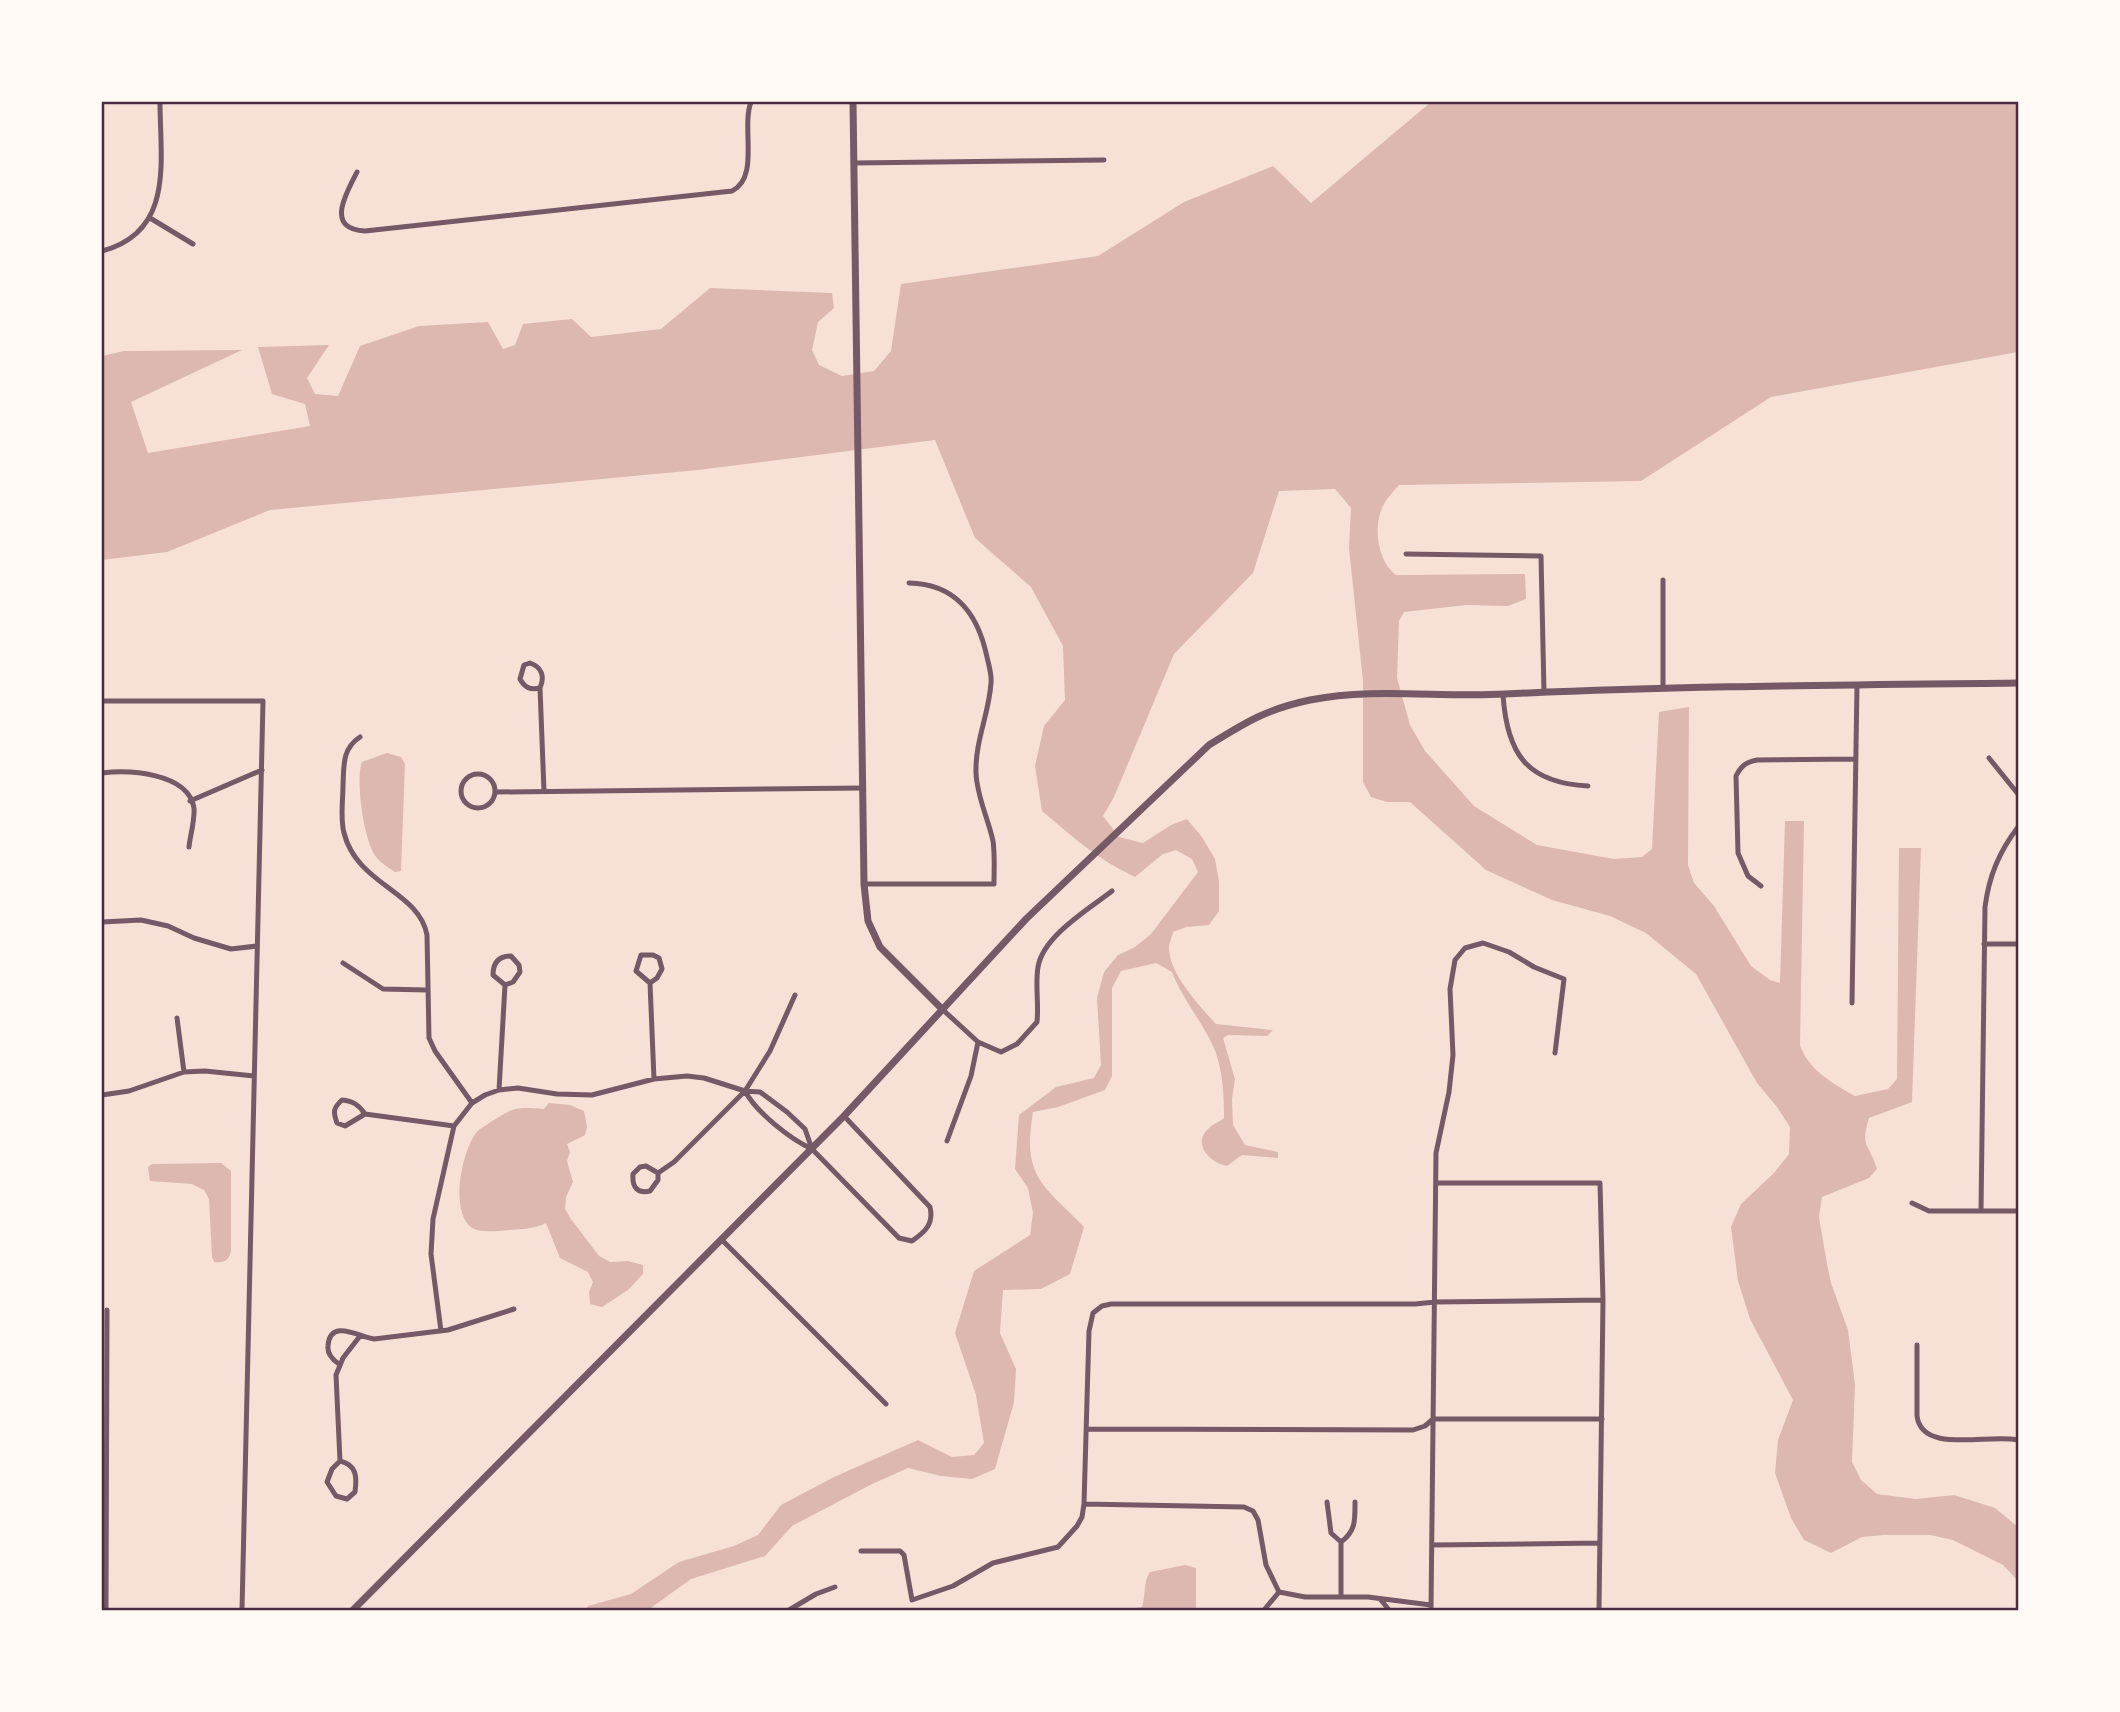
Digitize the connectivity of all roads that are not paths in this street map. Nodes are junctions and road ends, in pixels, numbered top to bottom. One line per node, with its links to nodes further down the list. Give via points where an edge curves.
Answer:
1 (160, 102): 7 (street, via 160,188)
2 (751, 102): 6 (street, via 747,177 732,191 358,231 346,224 340,212)
3 (853, 102): 5 (street)
4 (1104, 160): 5 (street)
5 (854, 163): 26 (street)
6 (357, 172)
7 (150, 218): 8 (street); 9 (street, via 130,239)
8 (193, 244)
9 (102, 251)
10 (1406, 554): 17 (street, via 1541,556)
11 (1663, 580): 15 (street)
12 (909, 583): 33 (street, via 932,586 960,600 984,642 992,679 977,742 976,778 992,840 994,884)
13 (2018, 684): 14 (street)
14 (1857, 685): 15 (street); 22 (street)
15 (1663, 687): 17 (street)
16 (540, 688): 16 (street, via 542,671 524,665 520,679 524,686); 27 (street)
17 (1544, 692): 18 (street)
18 (1503, 695): 25 (street, via 1509,737 1527,764 1554,781); 46 (street, via 1360,695 1264,712 1209,745 1026,919)
19 (102, 701): 23 (street, via 263,701)
20 (360, 737): 43 (street, via 350,744 344,759 345,836 367,873 415,908 423,921 428,935)
21 (1989, 758): 29 (street)
22 (1856, 759): 34 (street, via 1757,760 1739,769 1738,853 1748,876); 45 (street)
23 (261, 770): 30 (street); 39 (street)
24 (102, 773): 30 (street, via 158,776 174,783)
25 (1588, 786)
26 (863, 788): 27 (street); 33 (street)
27 (544, 791): 28 (street)
28 (497, 792): 28 (street, via 491,802 477,807 466,802 460,788 469,776 482,775)
29 (2018, 794)
30 (190, 801): 32 (street, via 194,808)
31 (2018, 827): 37 (street, via 1992,873)
32 (189, 847)
33 (864, 884): 46 (street, via 868,921 880,947)
34 (1761, 886)
35 (1112, 891): 48 (street, via 1044,950 1038,966 1037,1022 1017,1044 1001,1052)
36 (102, 922): 39 (street, via 141,920 231,949)
37 (1984, 944): 38 (street); 65 (street)
38 (2018, 944)
39 (257, 946): 51 (street)
40 (343, 963): 43 (street, via 383,989)
41 (650, 983): 41 (street, via 662,969 659,958 641,956 636,971); 52 (street)
42 (505, 985): 42 (street, via 520,972 511,956 496,960 493,969 493,975); 53 (street)
43 (427, 990): 56 (street, via 432,1045)
44 (795, 995): 54 (street, via 770,1051)
45 (1852, 1003)
46 (942, 1009): 48 (street); 58 (street)
47 (177, 1018): 50 (street)
48 (978, 1042): 60 (street)
49 (1555, 1053): 63 (street, via 1564,979 1483,943 1465,948 1455,960 1450,989 1453,1055 1436,1153)
50 (184, 1072): 51 (street); 55 (street)
51 (254, 1076): 96 (street)
52 (654, 1079): 53 (street, via 592,1095); 54 (street, via 704,1078)
53 (499, 1090): 56 (street)
54 (745, 1091): 61 (street, via 750,1101 796,1142); 61 (street, via 760,1091 787,1112 805,1129); 62 (street, via 674,1162)
55 (102, 1095)
56 (472, 1103): 59 (street)
57 (365, 1114): 57 (street, via 345,1126 337,1123 335,1106 342,1100 352,1101); 59 (street)
58 (844, 1116): 61 (street); 61 (street, via 930,1207 931,1222 923,1233 912,1241 899,1238)
59 (454, 1126): 72 (street, via 431,1240)
60 (947, 1141)
61 (812, 1149): 67 (street)
62 (658, 1172): 62 (street, via 640,1167 632,1184 644,1193 650,1191)
63 (1436, 1183): 68 (street, via 1600,1183); 69 (street)
64 (1912, 1203): 65 (street, via 1929,1211)
65 (1981, 1211): 66 (street)
66 (2018, 1211)
67 (722, 1240): 76 (street); 97 (street)
68 (1603, 1300): 69 (street); 78 (street)
69 (1434, 1302): 77 (street); 79 (street, via 1111,1304 1097,1309 1089,1331)
70 (514, 1309): 72 (street)
71 (107, 1310): 81 (street)
72 (441, 1331): 73 (street, via 374,1339)
73 (360, 1336): 75 (street); 75 (street, via 341,1330 330,1339 329,1353)
74 (1917, 1345): 80 (street, via 1917,1424 1926,1435)
75 (339, 1364): 82 (street, via 335,1383)
76 (886, 1404)
77 (1433, 1419): 78 (street); 79 (street, via 1413,1430); 88 (street)
78 (1602, 1419): 87 (street)
79 (1087, 1429): 85 (street)
80 (2018, 1440)
81 (103, 1447): 95 (street)
82 (340, 1461): 82 (street, via 327,1482 336,1496 347,1499 355,1492 357,1478 354,1469)
83 (1327, 1502): 86 (street, via 1331,1534)
84 (1355, 1502): 86 (street, via 1355,1526)
85 (1084, 1504): 89 (street, via 1077,1526 1058,1547 993,1563 953,1586 912,1600 900,1551); 91 (street, via 1244,1507 1253,1511 1266,1565)
86 (1341, 1542): 92 (street)
87 (1600, 1543): 88 (street); 101 (street)
88 (1432, 1545): 94 (street)
89 (861, 1551)
90 (835, 1587): 98 (street)
91 (1279, 1592): 92 (street); 99 (street)
92 (1341, 1597): 93 (street)
93 (1381, 1600): 94 (street); 100 (street)
94 (1431, 1608)
95 (106, 1611)
96 (242, 1611)
97 (353, 1611)
98 (789, 1611)
99 (1264, 1611)
100 (1388, 1611)
101 (1599, 1611)

